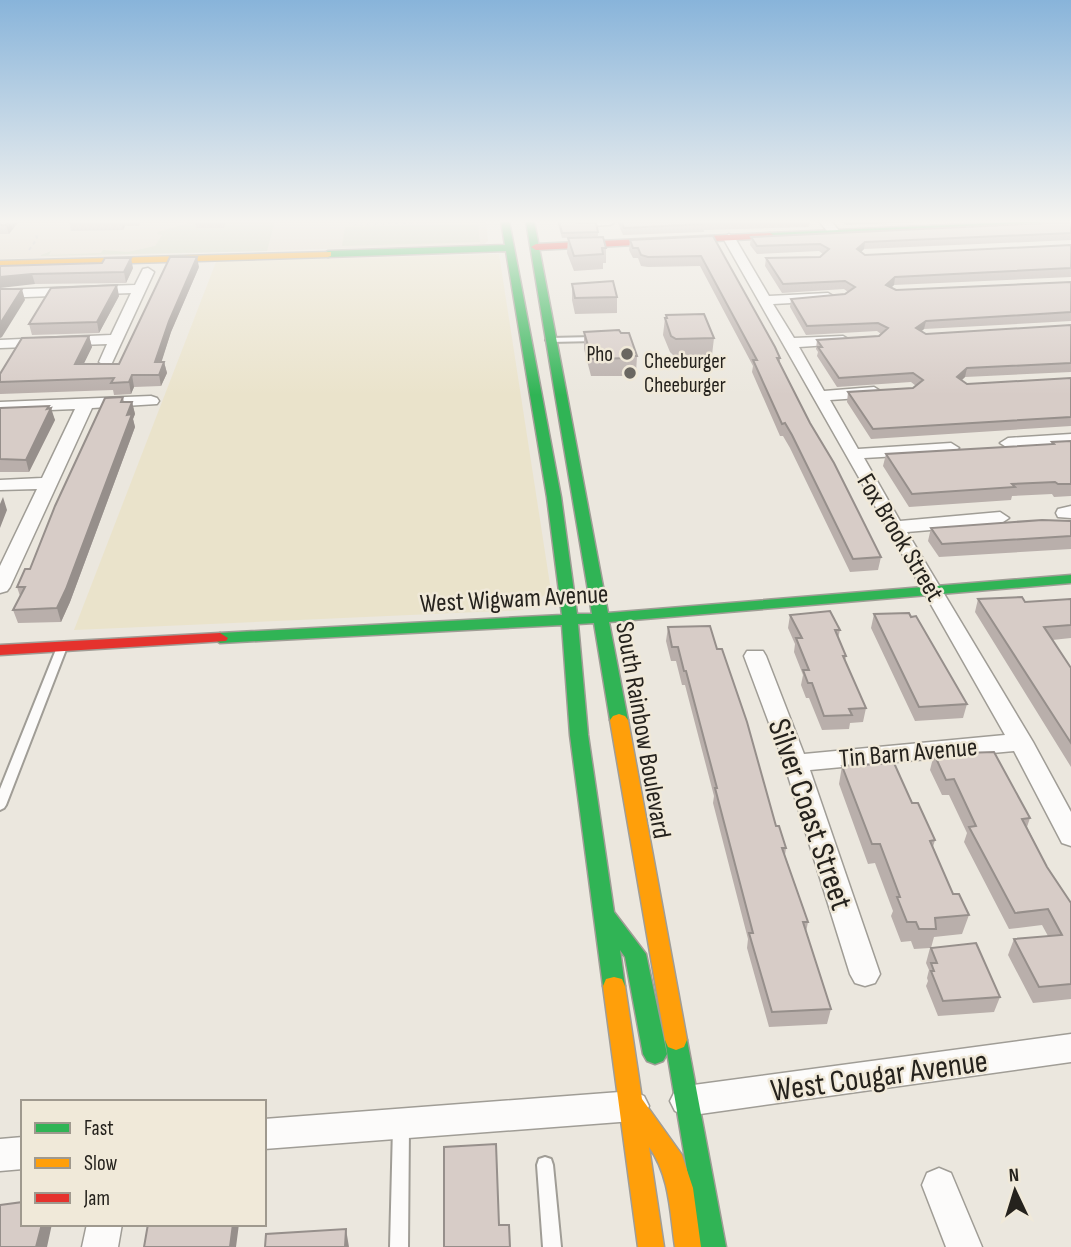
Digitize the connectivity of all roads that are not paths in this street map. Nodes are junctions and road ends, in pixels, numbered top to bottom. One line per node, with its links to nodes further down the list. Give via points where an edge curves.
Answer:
1 (145, 279): 7 (street)
2 (515, 279): 11 (main road)
3 (536, 279): 6 (main road)
4 (540, 279): 6 (main road, South Rainbow Boulevard)
5 (756, 279): 10 (street, Fox Brook Street)
6 (541, 284): 15 (main road, South Rainbow Boulevard)
7 (140, 289): 8 (street); 14 (street)
8 (0, 294)
9 (844, 296): 10 (street)
10 (765, 300): 16 (street, Fox Brook Street)
11 (525, 331): 19 (main road, via 541,370); 21 (main road)
12 (593, 339): 15 (lane)
13 (864, 339): 16 (street)
14 (117, 340): 17 (street); 18 (street)
15 (550, 340): 19 (main road, South Rainbow Boulevard)
16 (789, 343): 22 (street, Fox Brook Street)
17 (0, 344)
18 (106, 362)
19 (557, 381): 27 (main road, South Rainbow Boulevard)
20 (885, 392): 22 (street)
21 (536, 393): 27 (main road, via 546,397 550,419); 39 (main road)
22 (820, 396): 30 (street, Fox Brook Street)
23 (151, 401): 24 (street)
24 (86, 403): 25 (street); 31 (street)
25 (0, 407)
26 (1071, 439): 28 (street)
27 (568, 443): 38 (main road, South Rainbow Boulevard)
28 (1008, 443)
29 (951, 447): 30 (street)
30 (852, 454): 34 (street, Fox Brook Street)
31 (48, 483): 32 (street); 35 (street)
32 (0, 485)
33 (1000, 518): 34 (street)
34 (895, 527): 37 (street, Fox Brook Street)
35 (2, 577)
36 (1071, 579): 37 (main road, West Wigwam Avenue)
37 (933, 590): 38 (main road, West Wigwam Avenue); 43 (street, Fox Brook Street)
38 (599, 618): 39 (main road, West Wigwam Avenue); 51 (main road, South Rainbow Boulevard)
39 (570, 620): 40 (main road, West Wigwam Avenue); 47 (main road, via 579,735)
40 (62, 647): 41 (main road, West Wigwam Avenue); 45 (lane)
41 (0, 650)
42 (755, 656): 44 (street, Silver Coast Street)
43 (1021, 741): 44 (street, Tin Barn Avenue); 46 (street, Fox Brook Street)
44 (796, 763): 48 (street, Silver Coast Street)
45 (0, 805)
46 (1071, 836)
47 (605, 914): 50 (main road, via 635,954); 52 (main road)
48 (865, 974)
49 (1071, 1048): 51 (street, West Cougar Avenue)
50 (660, 1070)
51 (678, 1096): 65 (main road, South Rainbow Boulevard)
52 (633, 1106): 53 (street); 63 (main road); 64 (main road, via 670,1155)
53 (401, 1124): 54 (street); 61 (lane)
54 (266, 1134)
55 (21, 1153): 56 (street)
56 (0, 1154)
57 (545, 1165): 62 (lane)
58 (939, 1185): 66 (street)
59 (105, 1226): 60 (street)
60 (100, 1247)
61 (399, 1247)
62 (552, 1247)
63 (651, 1247)
64 (688, 1247)
65 (713, 1247)
66 (964, 1247)

